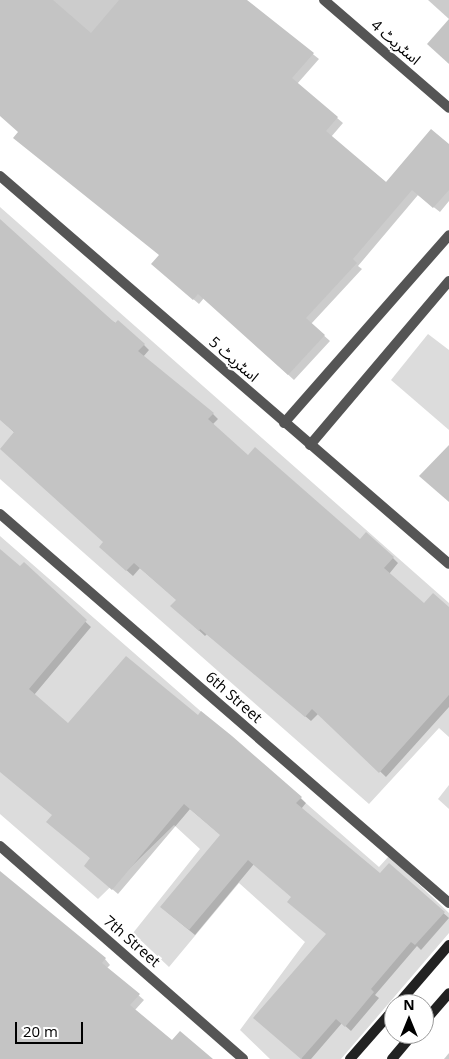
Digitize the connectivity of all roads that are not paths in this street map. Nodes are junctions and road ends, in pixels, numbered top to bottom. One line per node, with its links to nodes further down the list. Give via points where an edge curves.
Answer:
1 (324, 0): 2 (street, اسٹریٹ 4)
2 (449, 108)
3 (0, 176): 6 (street, اسٹریٹ 5)
4 (449, 235): 6 (street)
5 (449, 282): 7 (street)
6 (284, 423): 7 (street, اسٹریٹ 5)
7 (310, 445): 9 (street, اسٹریٹ 5)
8 (0, 514): 11 (street, 6th Street)
9 (449, 564)
10 (0, 846): 18 (street, 7th Street)
11 (449, 902)
12 (449, 945): 14 (street)
13 (449, 993): 15 (street)
14 (407, 994)
15 (434, 1010)
16 (384, 1020): 19 (street)
17 (405, 1044): 20 (street)
18 (243, 1059)
19 (350, 1059)
20 (392, 1059)

